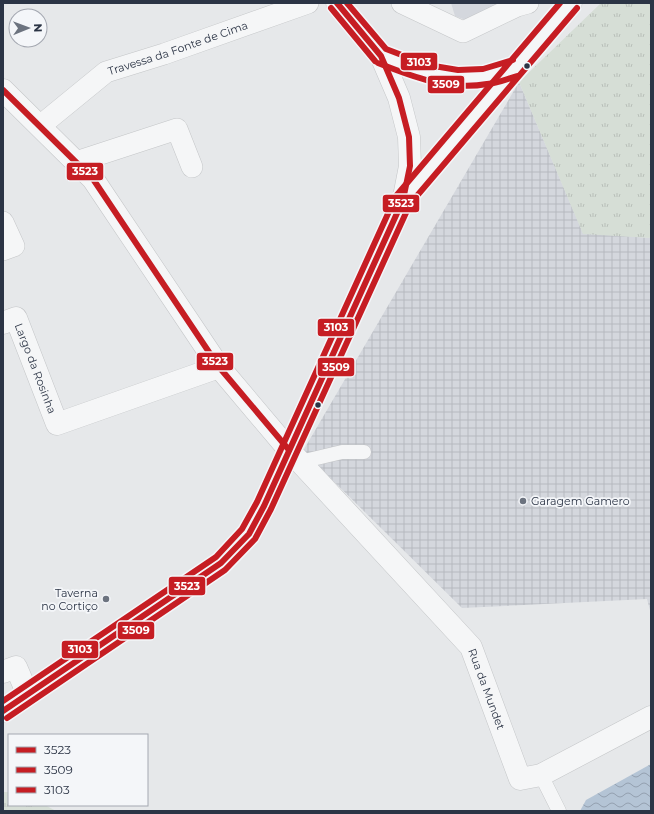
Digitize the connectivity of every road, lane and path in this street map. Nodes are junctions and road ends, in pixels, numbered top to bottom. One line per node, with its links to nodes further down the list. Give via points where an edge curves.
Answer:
1 (308, 3): 9 (street, Travessa da Fonte de Cima, via 106,72)
2 (337, 3): 6 (street)
3 (402, 3): 4 (street, via 464,32)
4 (528, 3)
5 (571, 3): 7 (street)
6 (381, 56): 7 (street, via 426,73 458,78 484,77); 12 (street, via 399,98 410,137 410,166)
7 (514, 68): 12 (street)
8 (3, 90): 9 (street)
9 (40, 126): 10 (street)
10 (76, 162): 11 (street, via 177,130); 16 (street, via 93,179)
11 (192, 167)
12 (403, 200): 18 (street, via 312,403)
13 (3, 222): 14 (street, via 14,246)
14 (3, 250)
15 (3, 323): 16 (street, Largo da Rosinha, via 16,318 57,424)
16 (219, 367): 18 (street)
17 (364, 452): 18 (lane)
18 (295, 456): 20 (street, via 249,534 220,563); 23 (street, Rua da Mundet, via 471,647 520,779)
19 (3, 672): 20 (street, via 16,667)
20 (28, 695): 21 (street)
21 (3, 711)
22 (651, 717): 23 (street, Rua da Mundet)
23 (541, 775): 24 (lane)
24 (559, 811)

